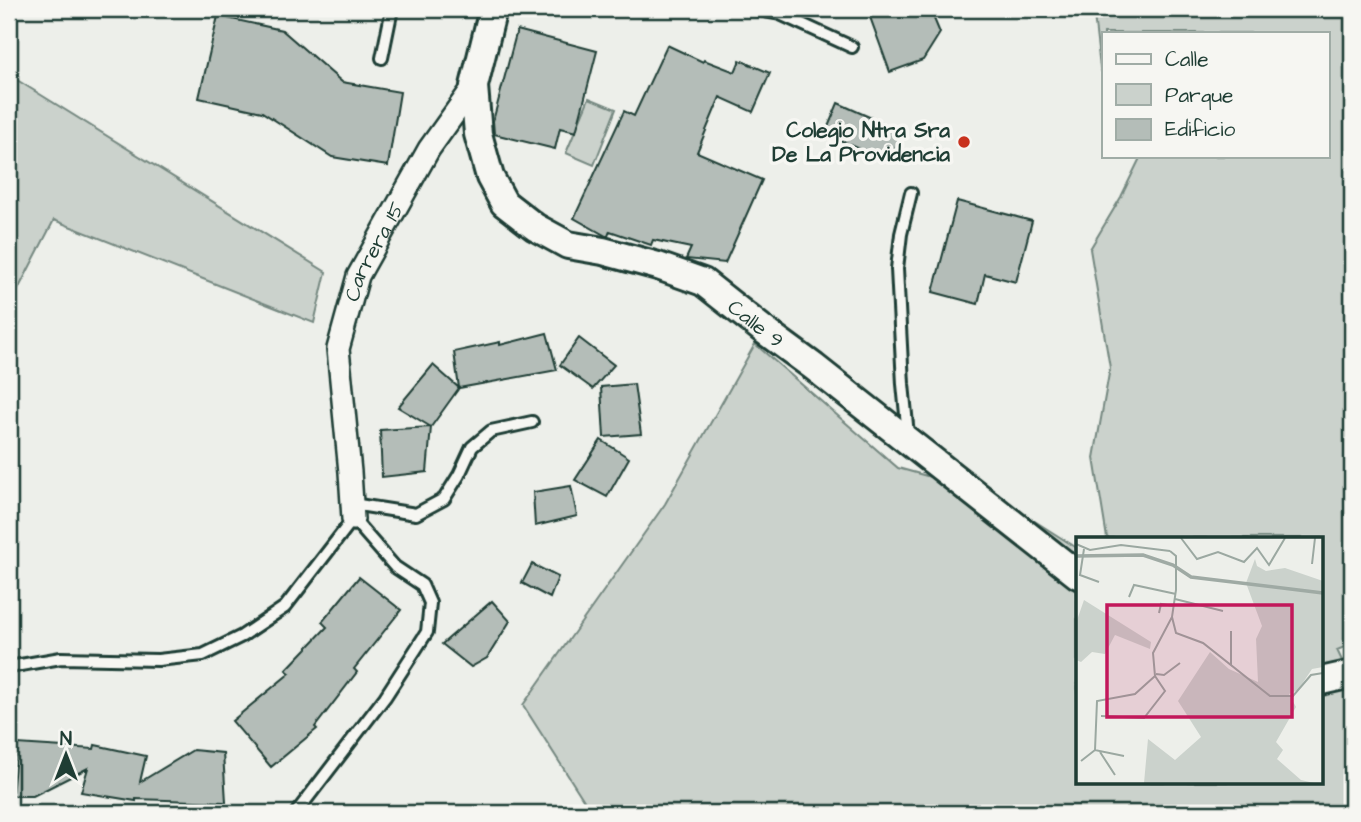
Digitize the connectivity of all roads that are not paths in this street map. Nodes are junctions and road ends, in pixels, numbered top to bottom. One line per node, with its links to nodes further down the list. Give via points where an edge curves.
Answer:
1 (392, 9): 5 (lane)
2 (489, 9): 6 (street, Carrera 15)
3 (754, 9): 4 (lane, via 779,14)
4 (852, 47)
5 (382, 58)
6 (474, 86): 9 (street, Calle 9, via 478,134 503,203 568,245 658,266 703,282); 10 (street, Carrera 15, via 429,149 358,276 338,349)
7 (911, 193): 9 (lane, via 897,269)
8 (532, 422): 10 (lane, via 491,431 472,447 444,499 416,514)
9 (909, 441): 11 (street, Calle 9)
10 (352, 512): 12 (lane, via 285,607 203,655 158,660 61,658); 15 (lane, via 395,567 422,585 430,603 427,632 385,697)
11 (1076, 574)
12 (9, 667)
13 (1352, 674): 14 (street)
14 (1322, 681)
15 (296, 813)

